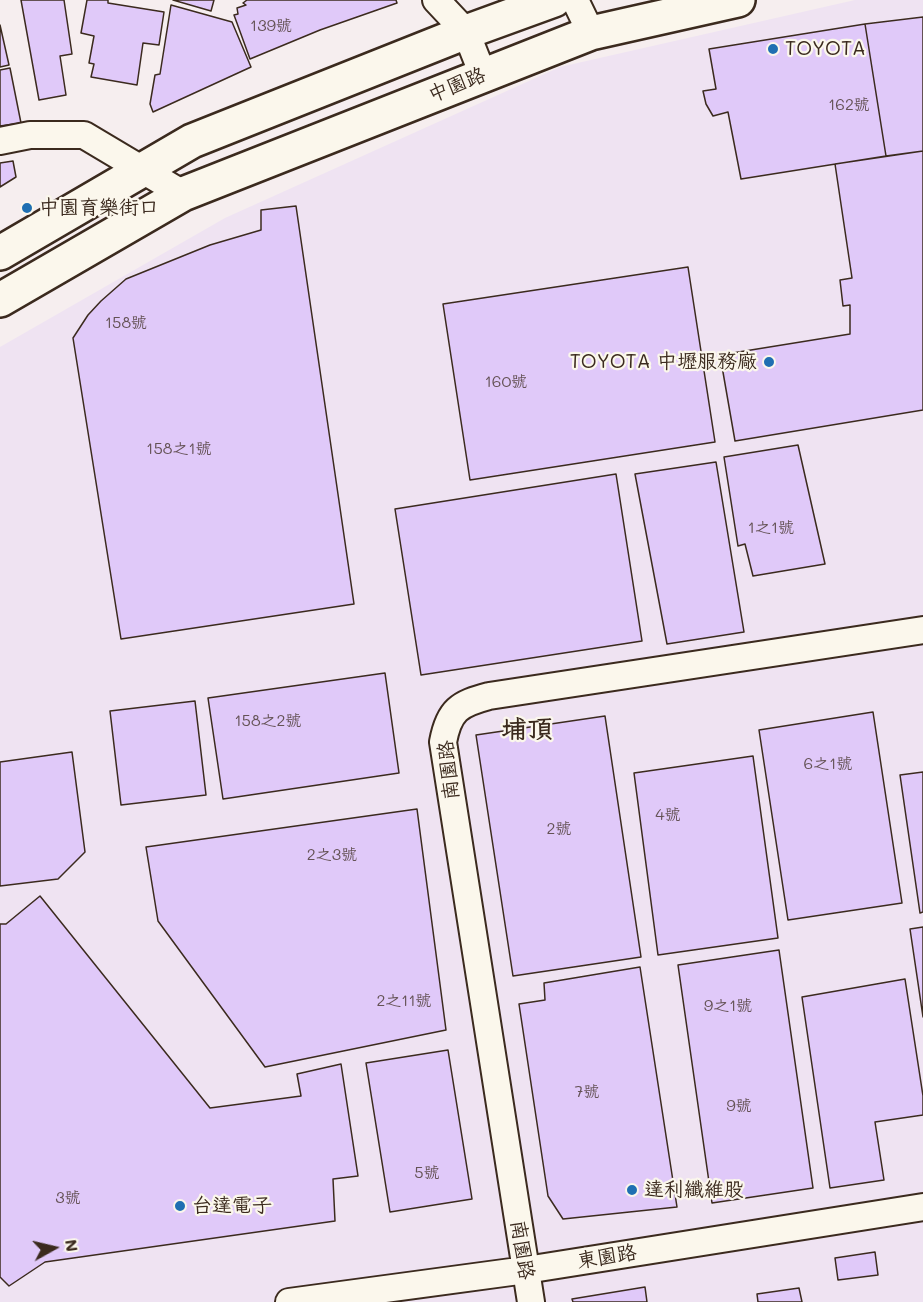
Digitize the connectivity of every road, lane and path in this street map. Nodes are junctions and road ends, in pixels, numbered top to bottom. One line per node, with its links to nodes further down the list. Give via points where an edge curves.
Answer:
1 (436, 0): 5 (street)
2 (554, 0): 5 (main road)
3 (575, 0): 6 (street)
4 (738, 0): 6 (main road, 中園路)
5 (466, 32): 7 (street); 9 (main road, via 192,141)
6 (591, 33): 7 (main road, 中園路)
7 (483, 75): 10 (main road, 中園路)
8 (0, 141): 9 (street, via 30,135 84,135)
9 (142, 170): 10 (street); 11 (main road)
10 (183, 194): 12 (main road, 中園路)
11 (0, 253)
12 (0, 300)
13 (923, 630): 15 (street, 南園路, via 489,696 455,711 443,742)
14 (923, 1207): 15 (street, 東園路)
15 (526, 1270): 16 (street, 東園路); 17 (street, 南園路)
16 (290, 1302)
17 (531, 1302)

